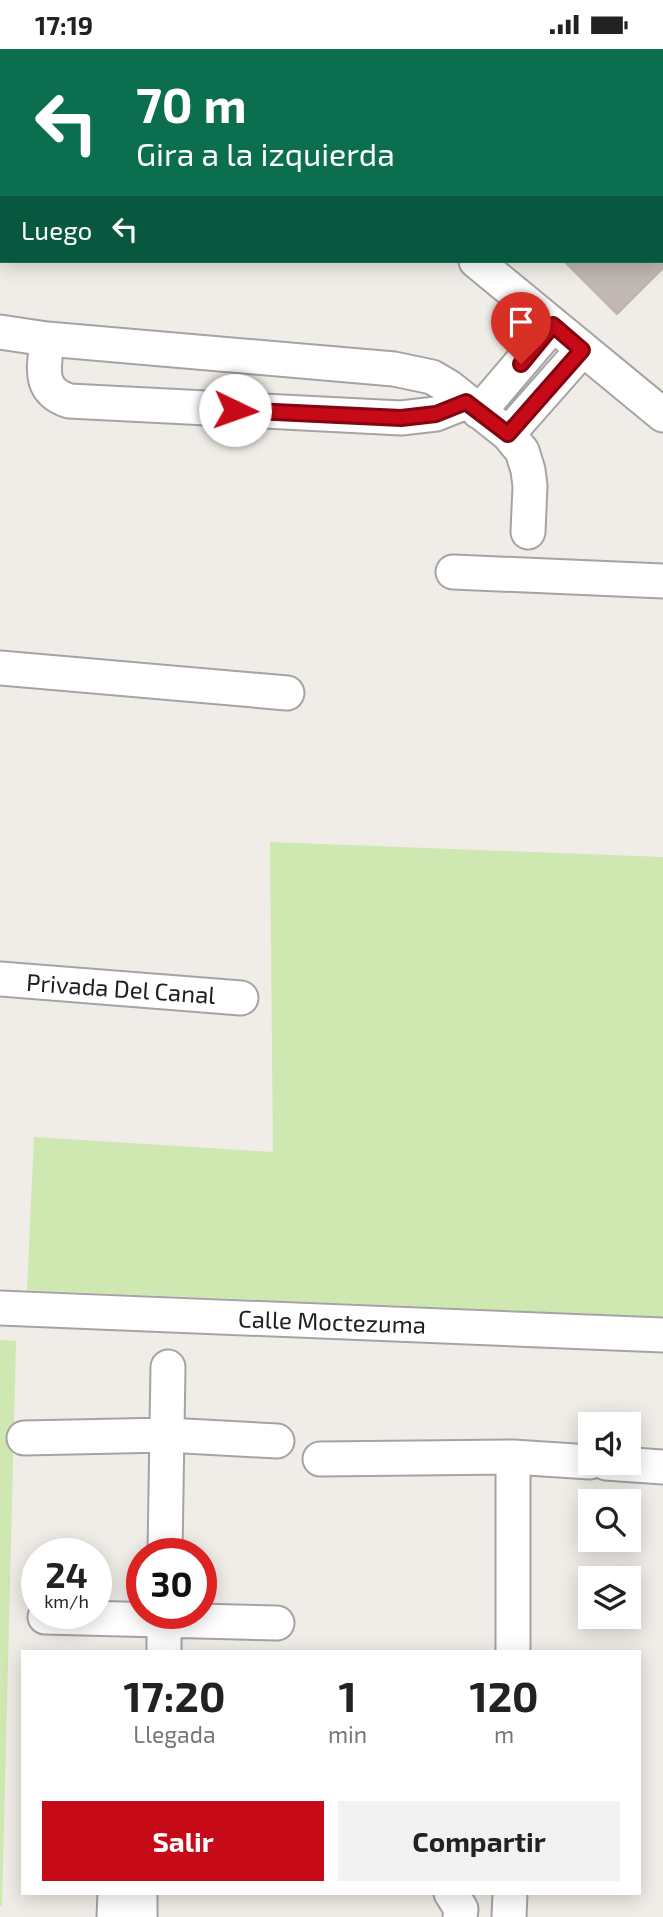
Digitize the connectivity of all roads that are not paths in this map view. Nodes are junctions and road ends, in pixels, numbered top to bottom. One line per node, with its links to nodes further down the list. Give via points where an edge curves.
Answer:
1 (477, 263): 2 (street)
2 (553, 325): 5 (street); 6 (street)
3 (0, 332): 4 (street)
4 (47, 339): 6 (street, via 394,369 432,377); 6 (street, via 46,384 52,393 69,401 401,418)
5 (582, 350): 7 (street); 8 (street)
6 (473, 407): 8 (street)
7 (663, 415)
8 (508, 434): 9 (street, via 522,451 528,470)
9 (527, 532)
10 (453, 572): 11 (street)
11 (663, 581)
12 (0, 668): 13 (street)
13 (287, 693)
14 (0, 979): 15 (street, Privada Del Canal)
15 (241, 997)
16 (0, 1308): 17 (street, Calle Moctezuma)
17 (663, 1335)
18 (168, 1367): 19 (street)
19 (167, 1435): 20 (street); 21 (street); 27 (street)
20 (24, 1438)
21 (277, 1441)
22 (513, 1457): 23 (street); 24 (street); 30 (street)
23 (320, 1459)
24 (578, 1461)
25 (641, 1465): 26 (street)
26 (663, 1467)
27 (165, 1538)
28 (277, 1623): 29 (street)
29 (217, 1626)
30 (513, 1650)
31 (115, 1895): 35 (street)
32 (140, 1895): 36 (street)
33 (452, 1895): 37 (street, via 461,1909)
34 (510, 1895): 38 (street)
35 (114, 1917)
36 (140, 1917)
37 (460, 1917)
38 (509, 1917)

